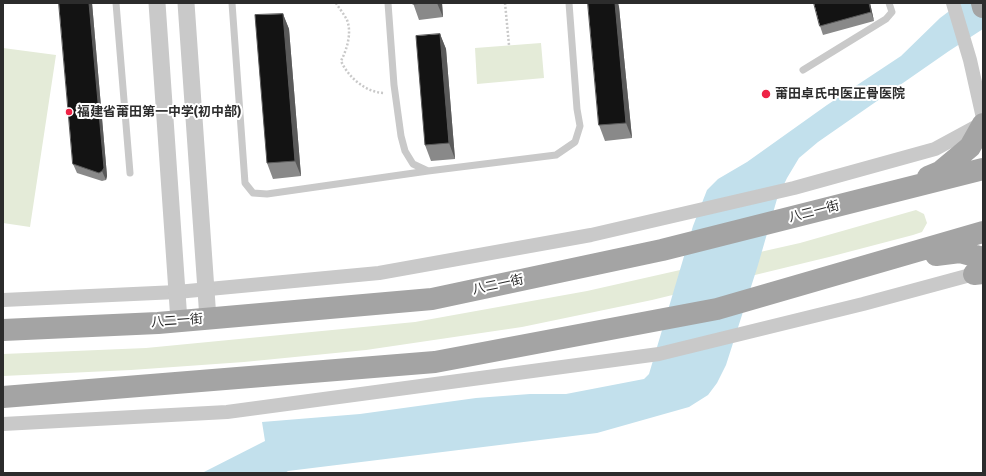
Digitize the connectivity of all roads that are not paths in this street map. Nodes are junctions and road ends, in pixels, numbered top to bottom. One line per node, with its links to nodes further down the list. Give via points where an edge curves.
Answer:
1 (116, 3): 16 (lane)
2 (157, 3): 22 (street)
3 (186, 3): 21 (street)
4 (232, 3): 15 (lane, via 245,183 253,193 266,194)
5 (388, 3): 15 (lane, via 401,136 413,164)
6 (569, 3): 15 (lane, via 580,126 575,142 556,155)
7 (890, 3): 11 (lane, via 892,12 886,19)
8 (953, 3): 12 (street, via 970,60)
9 (982, 3): 10 (main road)
10 (983, 7)
11 (803, 70)
12 (983, 118)
13 (983, 123): 17 (main road, via 970,146 940,172); 21 (street, via 936,149 794,188 591,235 379,273)
14 (983, 169): 17 (main road, 八二一街)
15 (428, 171)
16 (130, 174)
17 (902, 190): 24 (main road, 八二一街, via 662,250 432,299)
18 (983, 232): 19 (main road)
19 (880, 262): 20 (main road, via 960,252); 27 (main road, via 717,309 435,362)
20 (980, 268): 28 (street, via 856,306 659,354 227,412)
21 (206, 289): 22 (street); 24 (street)
22 (177, 292): 23 (street); 25 (street)
23 (3, 300)
24 (208, 319): 25 (main road, 八二一街)
25 (179, 321): 26 (main road, 八二一街)
26 (3, 330)
27 (3, 397)
28 (3, 424)

